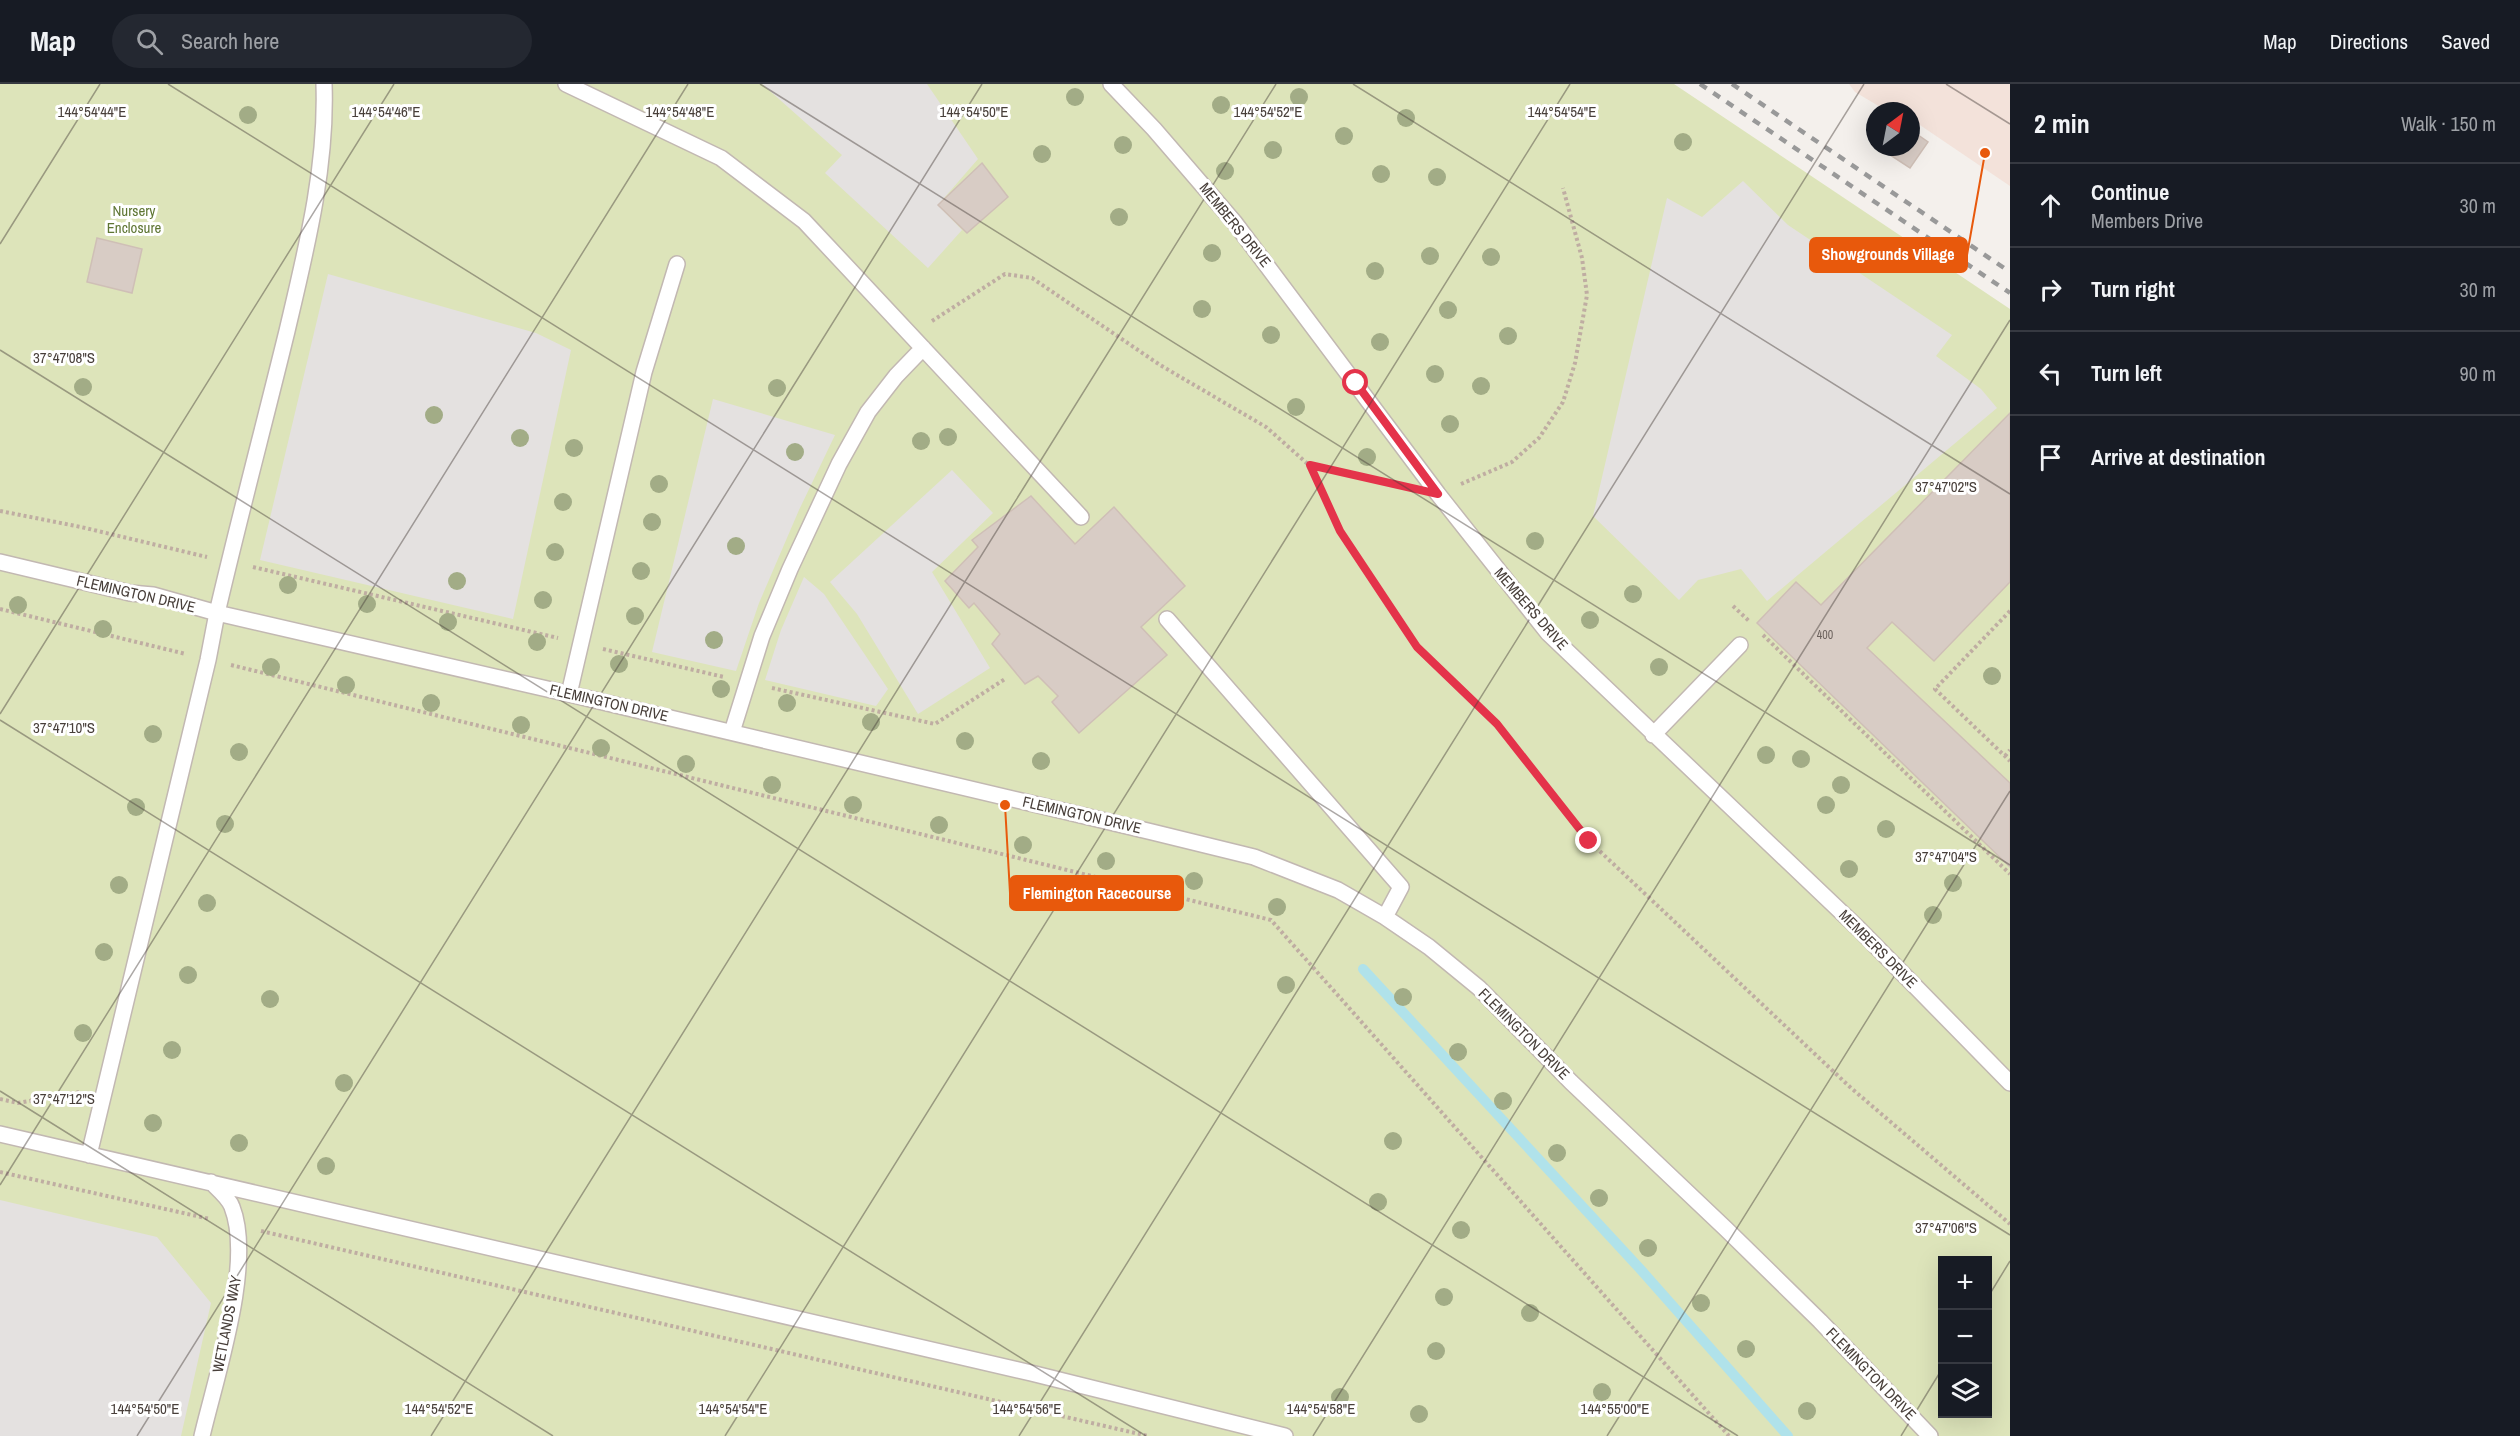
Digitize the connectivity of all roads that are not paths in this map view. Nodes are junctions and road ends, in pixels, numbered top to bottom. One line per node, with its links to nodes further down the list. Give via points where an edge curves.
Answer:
1 (324, 84): 8 (lane, via 319,180 302,266)
2 (566, 84): 5 (lane, via 721,158 804,221)
3 (1111, 84): 13 (lane, MEMBERS DRIVE, via 1235,223 1438,494 1548,633)
4 (677, 264): 11 (lane, via 644,372)
5 (923, 348): 6 (lane); 12 (lane, via 868,412 838,464 762,636)
6 (1081, 517)
7 (0, 562): 8 (lane, FLEMINGTON DRIVE)
8 (217, 613): 11 (lane, FLEMINGTON DRIVE); 17 (lane)
9 (1167, 619): 14 (lane, via 1401,887)
10 (1740, 645): 13 (lane)
11 (569, 694): 12 (lane, FLEMINGTON DRIVE)
12 (732, 732): 14 (lane, FLEMINGTON DRIVE, via 1254,857 1338,890)
13 (1653, 735): 15 (lane, MEMBERS DRIVE, via 1859,929)
14 (1385, 917): 21 (lane, FLEMINGTON DRIVE, via 1479,988 1820,1321)
15 (2010, 1083)
16 (0, 1134): 17 (lane)
17 (89, 1155): 18 (lane)
18 (211, 1182): 19 (lane, WETLANDS WAY, via 232,1205 239,1249 237,1287); 20 (lane)
19 (202, 1436)
20 (1285, 1436)
21 (1930, 1436)

